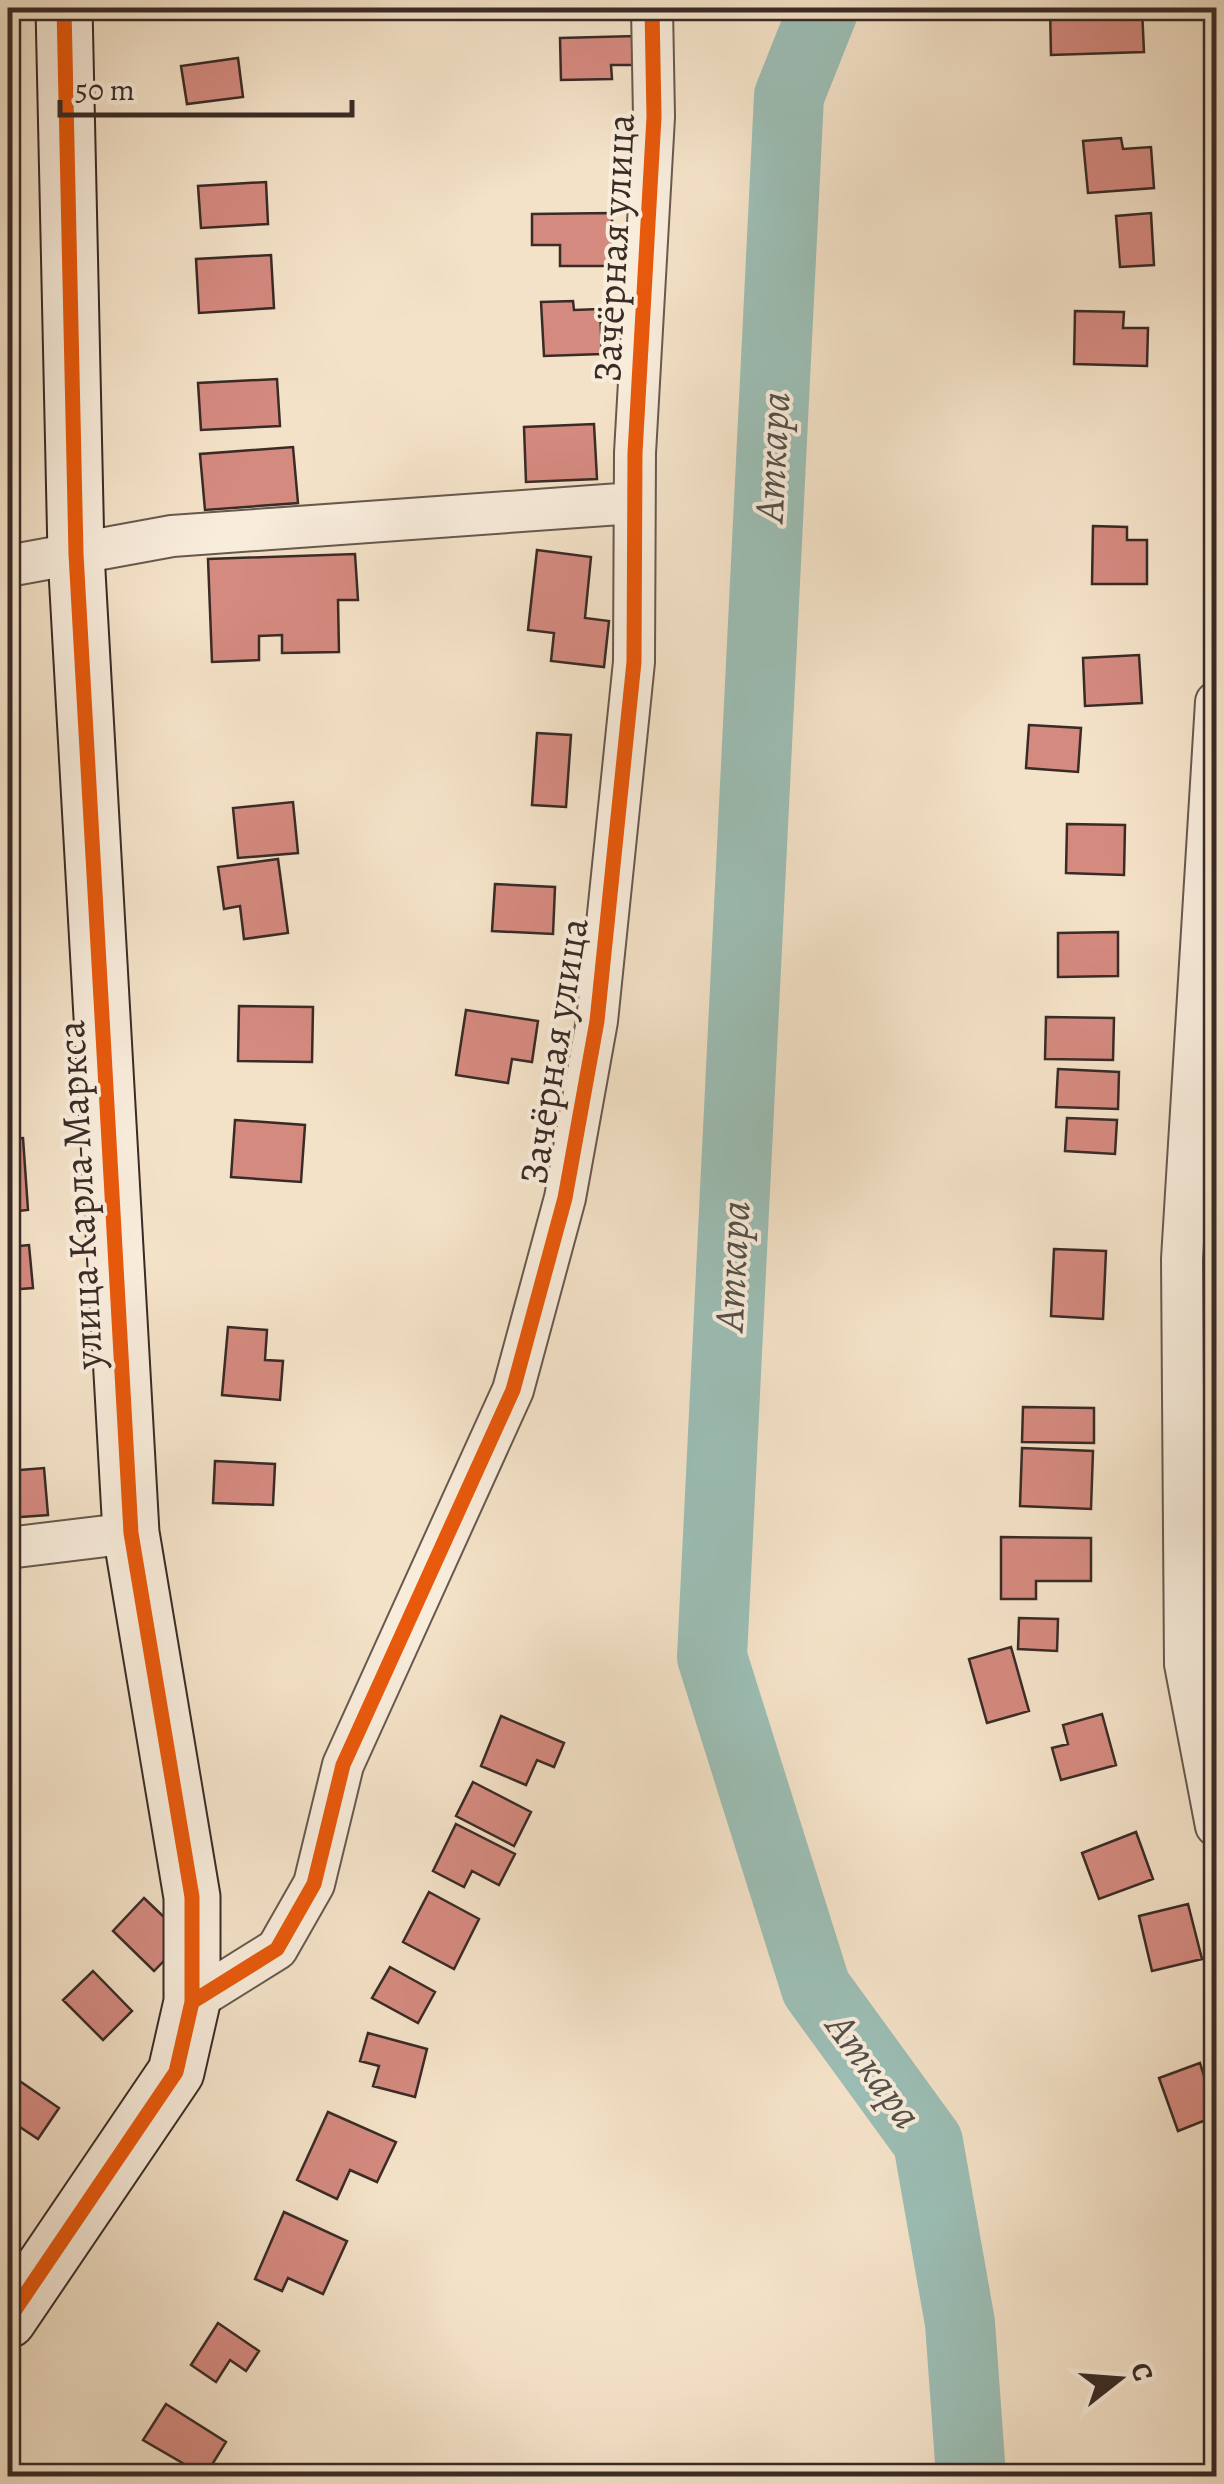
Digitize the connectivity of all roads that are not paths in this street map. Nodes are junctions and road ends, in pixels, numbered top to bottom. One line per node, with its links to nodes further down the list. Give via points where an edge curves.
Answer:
1 (64, 8): 4 (street, улица Карла Маркса)
2 (652, 8): 3 (street, Зачёрная улица, via 654,116)
3 (634, 503): 4 (street, via 172,536); 10 (street, Зачёрная улица, via 634,662 596,1021 564,1198 513,1390 343,1765 314,1884 277,1949)
4 (76, 554): 5 (street); 7 (street, улица Карла Маркса)
5 (8, 566)
6 (1216, 702): 9 (street, via 1182,1278 1186,1664)
7 (130, 1534): 8 (street); 10 (street, улица Карла Маркса, via 192,1897)
8 (8, 1548)
9 (1216, 1826)
10 (192, 2002): 11 (street, улица Карла Маркса, via 176,2072)
11 (8, 2320)

